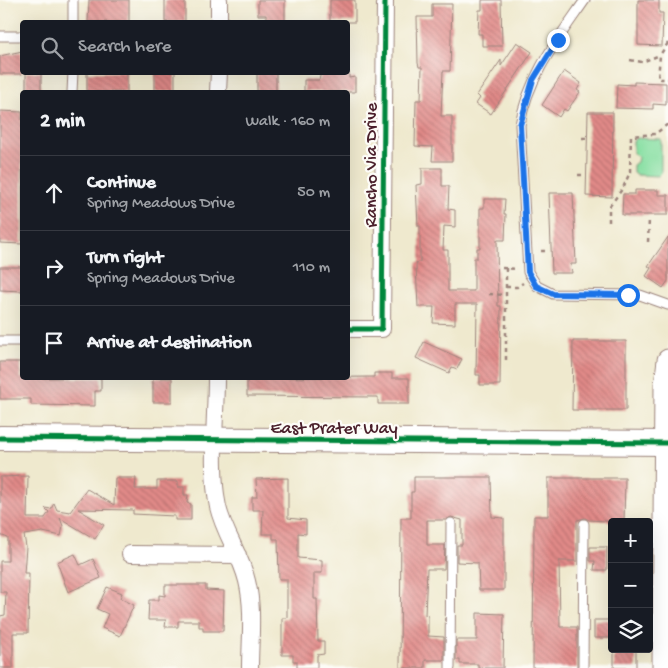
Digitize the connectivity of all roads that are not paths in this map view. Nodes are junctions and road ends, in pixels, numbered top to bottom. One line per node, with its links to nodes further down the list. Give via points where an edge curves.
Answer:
1 (73, 0): 5 (lane)
2 (219, 0): 6 (street)
3 (385, 0): 14 (street, Rancho Via Drive, via 382,329)
4 (584, 0): 13 (lane, via 533,80 522,112 528,272 536,286 553,294 640,295)
5 (73, 20)
6 (219, 20)
7 (0, 36): 8 (lane)
8 (20, 36)
9 (73, 75): 11 (lane)
10 (219, 75): 12 (street)
11 (72, 90)
12 (218, 90)
13 (668, 305)
14 (350, 329)
15 (0, 341): 16 (lane)
16 (20, 341)
17 (668, 360): 21 (street)
18 (216, 380): 20 (street)
19 (0, 438): 20 (main road, East Prater Way)
20 (216, 440): 21 (main road, East Prater Way); 25 (street, via 218,506)
21 (666, 443): 29 (street)
22 (451, 523): 27 (lane)
23 (584, 524): 28 (lane)
24 (130, 554): 25 (street)
25 (238, 555): 26 (street, via 250,601)
26 (250, 668)
27 (450, 668)
28 (583, 668)
29 (664, 668)

